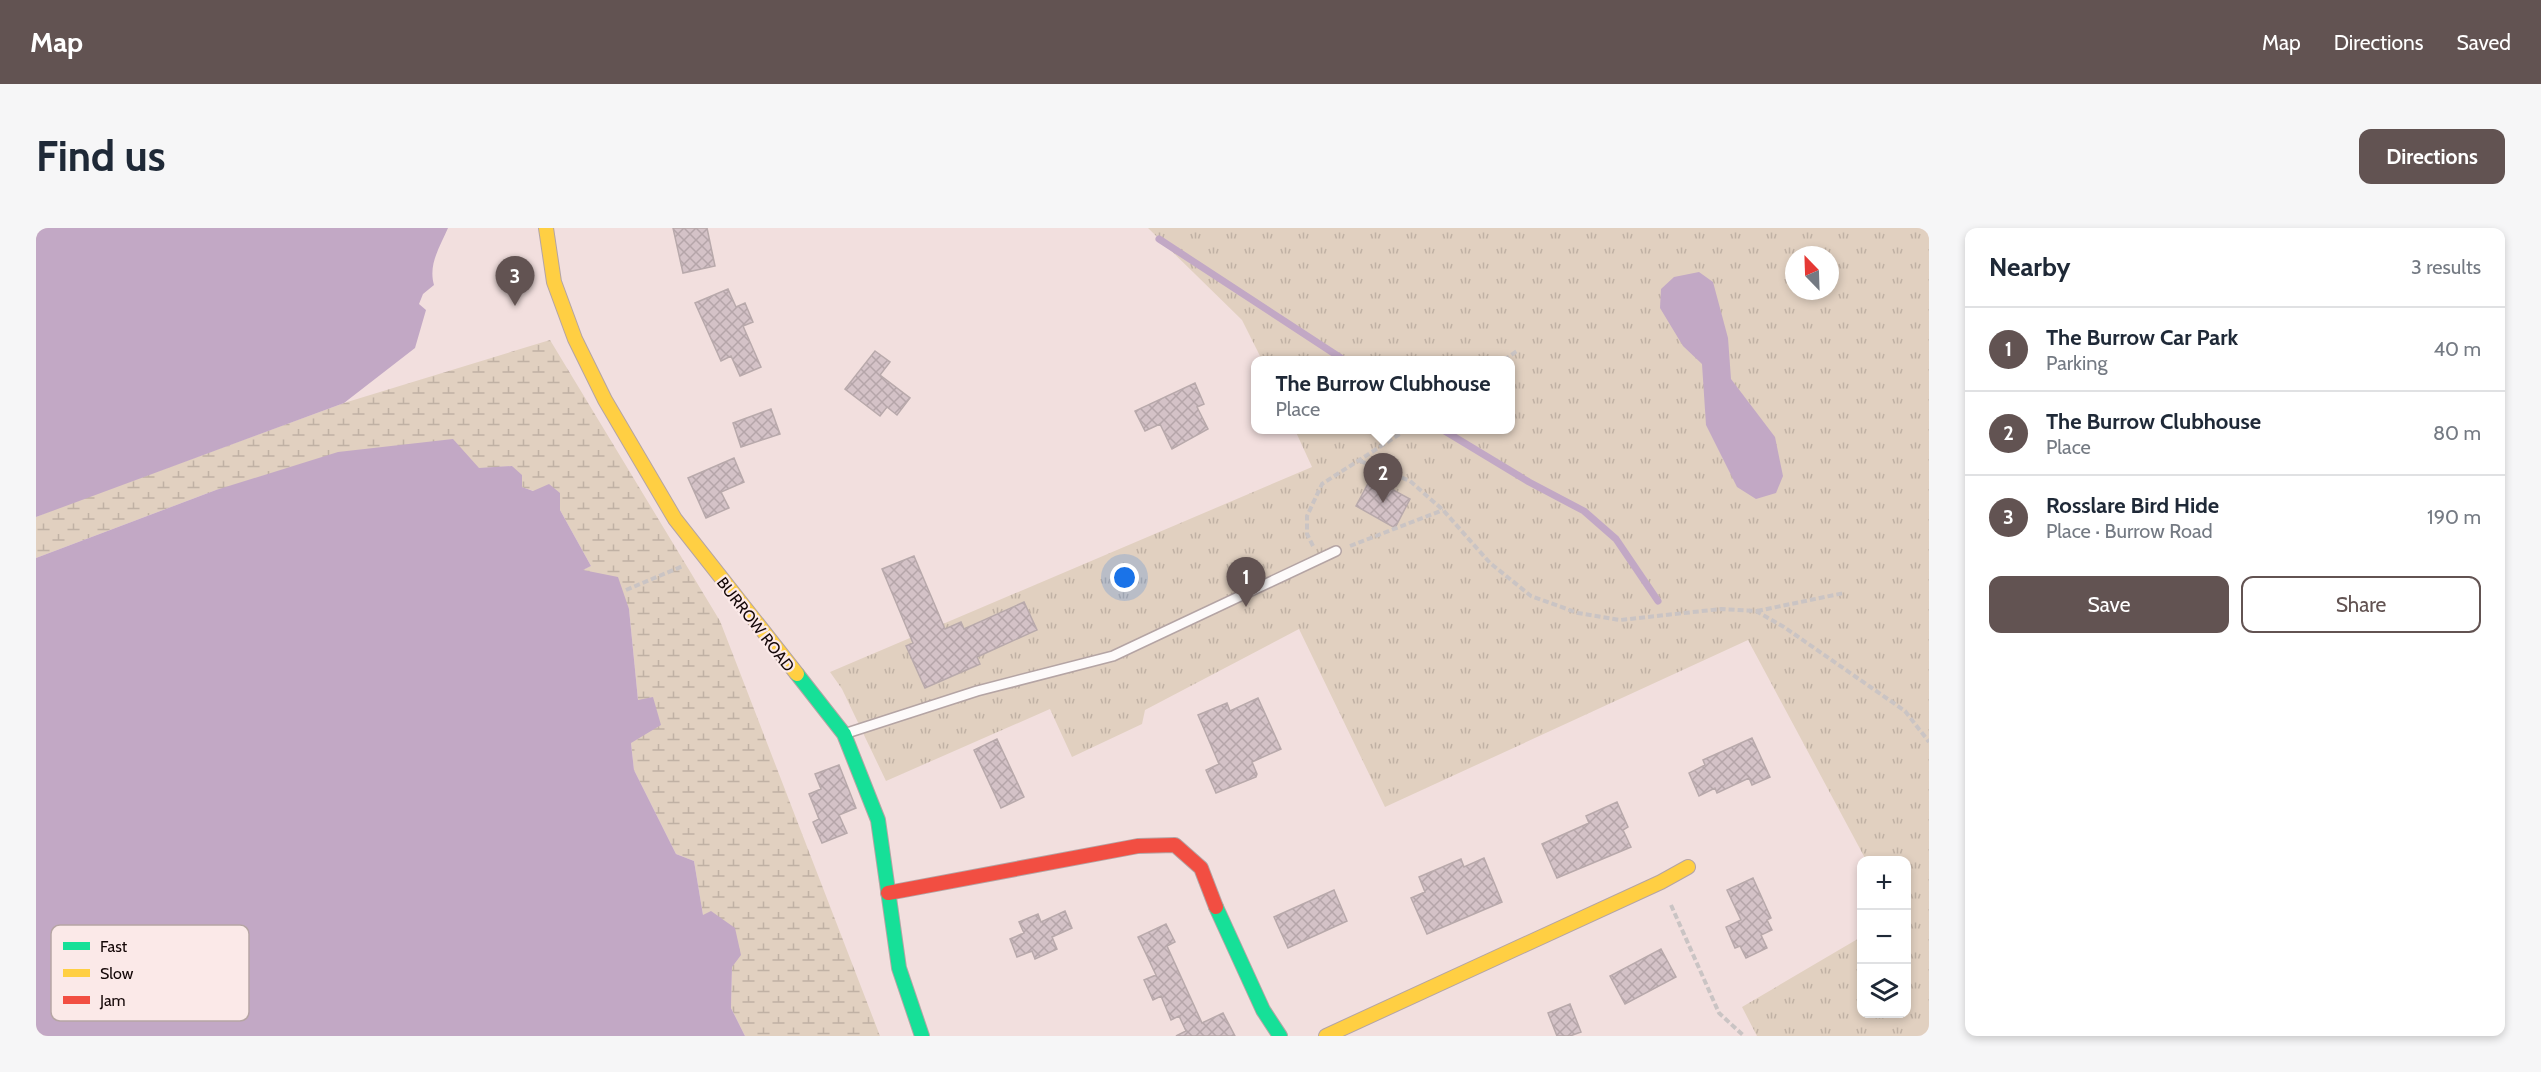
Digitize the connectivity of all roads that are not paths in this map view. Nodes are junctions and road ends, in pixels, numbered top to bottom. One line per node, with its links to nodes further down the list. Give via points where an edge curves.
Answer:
1 (546, 228): 3 (street, BURROW ROAD, via 554,282 575,339 675,519)
2 (1336, 551): 3 (lane, via 1113,656 978,692)
3 (844, 734): 5 (street, BURROW ROAD, via 878,820)
4 (1688, 867): 8 (street)
5 (888, 894): 6 (street, BURROW ROAD, via 899,968); 7 (street, via 1138,846 1175,845 1201,868 1263,1010)
6 (922, 1036)
7 (1280, 1036)
8 (1326, 1036)

